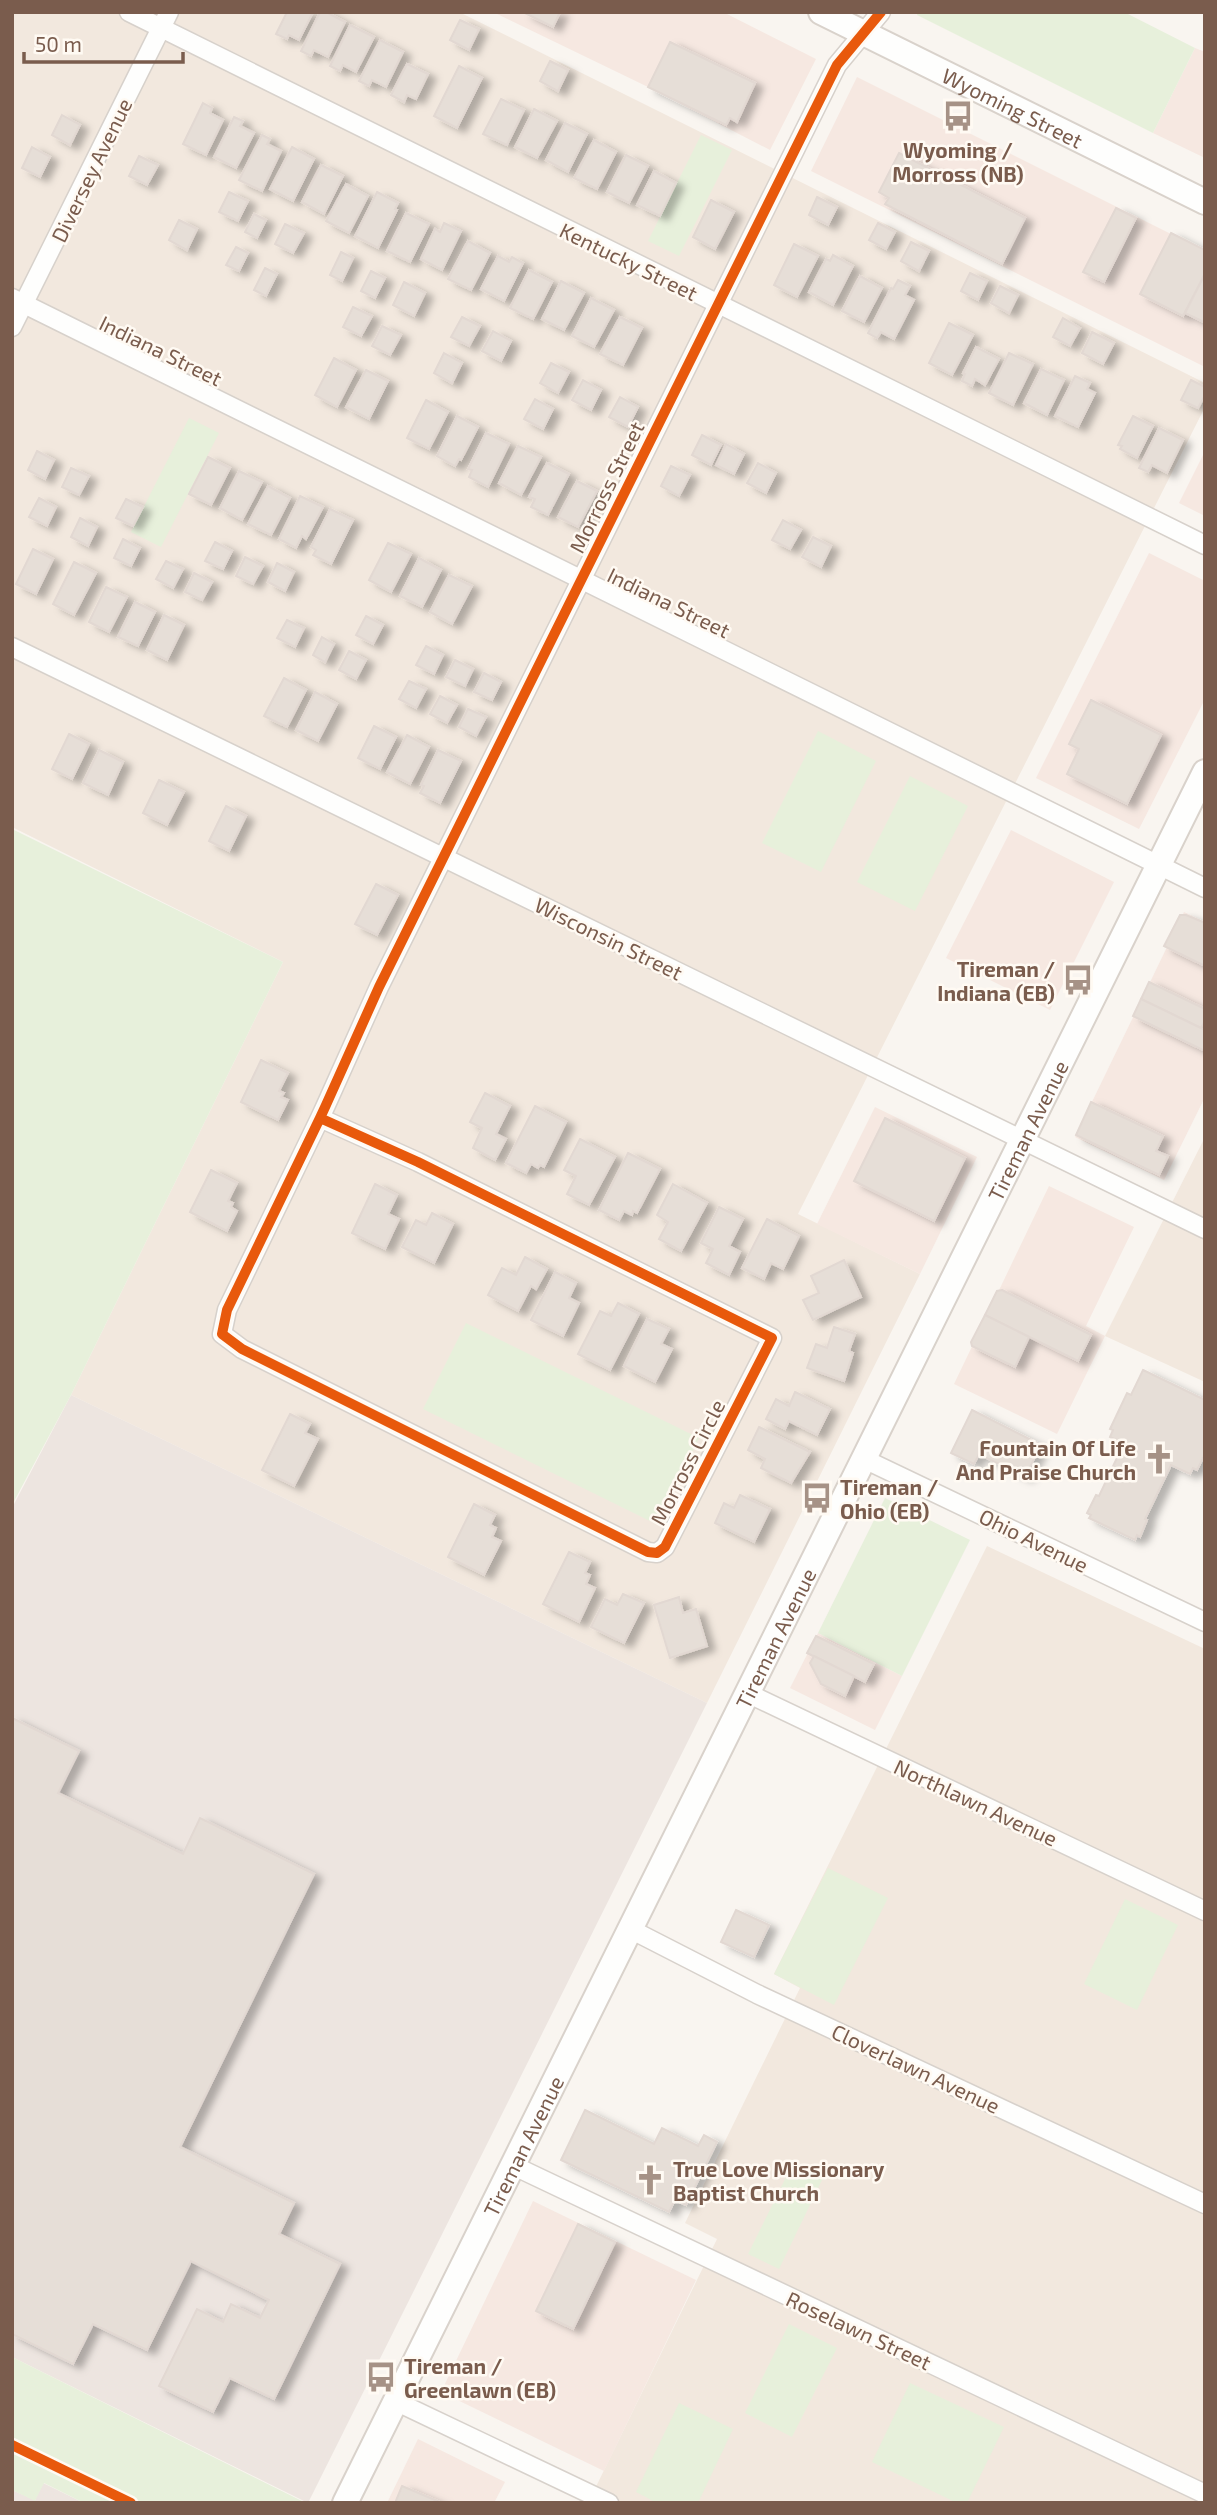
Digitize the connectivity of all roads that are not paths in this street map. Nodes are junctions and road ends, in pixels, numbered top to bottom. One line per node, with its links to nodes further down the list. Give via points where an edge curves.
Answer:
1 (129, 12): 4 (street, Kentucky Street)
2 (821, 12): 5 (street, Wyoming Street)
3 (881, 12): 5 (street, Morross Street)
4 (165, 20): 7 (street, Diversey Avenue); 8 (street, Kentucky Street)
5 (863, 33): 6 (street, Wyoming Street); 8 (street, Morross Street, via 837,65)
6 (1205, 201)
7 (18, 301): 9 (street, Diversey Avenue); 11 (street, Indiana Street)
8 (718, 305): 10 (street, Kentucky Street); 11 (street, Morross Street)
9 (12, 327)
10 (1205, 545)
11 (581, 580): 14 (street, Morross Street); 15 (street, Indiana Street)
12 (12, 647): 14 (street, Wisconsin Street)
13 (1205, 772): 15 (street, Tireman Avenue)
14 (443, 857): 17 (street, Morross Street); 19 (street, Wisconsin Street)
15 (1158, 866): 16 (street, Indiana Street); 19 (street, Tireman Avenue)
16 (1205, 888)
17 (379, 987): 18 (street, Morross Circle)
18 (320, 1118): 18 (street, Morross Circle, via 772,1338 665,1547 648,1552 242,1349 222,1334 228,1310)
19 (1021, 1141): 20 (street, Wisconsin Street); 21 (street, Tireman Avenue)
20 (1205, 1229)
21 (864, 1459): 22 (street, Ohio Avenue); 23 (street, Tireman Avenue)
22 (1205, 1622)
23 (747, 1693): 24 (street, Northlawn Avenue); 25 (street, Tireman Avenue)
24 (1205, 1910)
25 (629, 1929): 26 (street, Tireman Avenue); 27 (street, Cloverlawn Avenue, via 757,1994)
26 (512, 2165): 28 (street, Tireman Avenue); 29 (street, Roselawn Street)
27 (1205, 2204)
28 (395, 2401): 30 (street, Tireman Avenue); 31 (street)
29 (1205, 2494)
30 (345, 2503)
31 (609, 2503)

